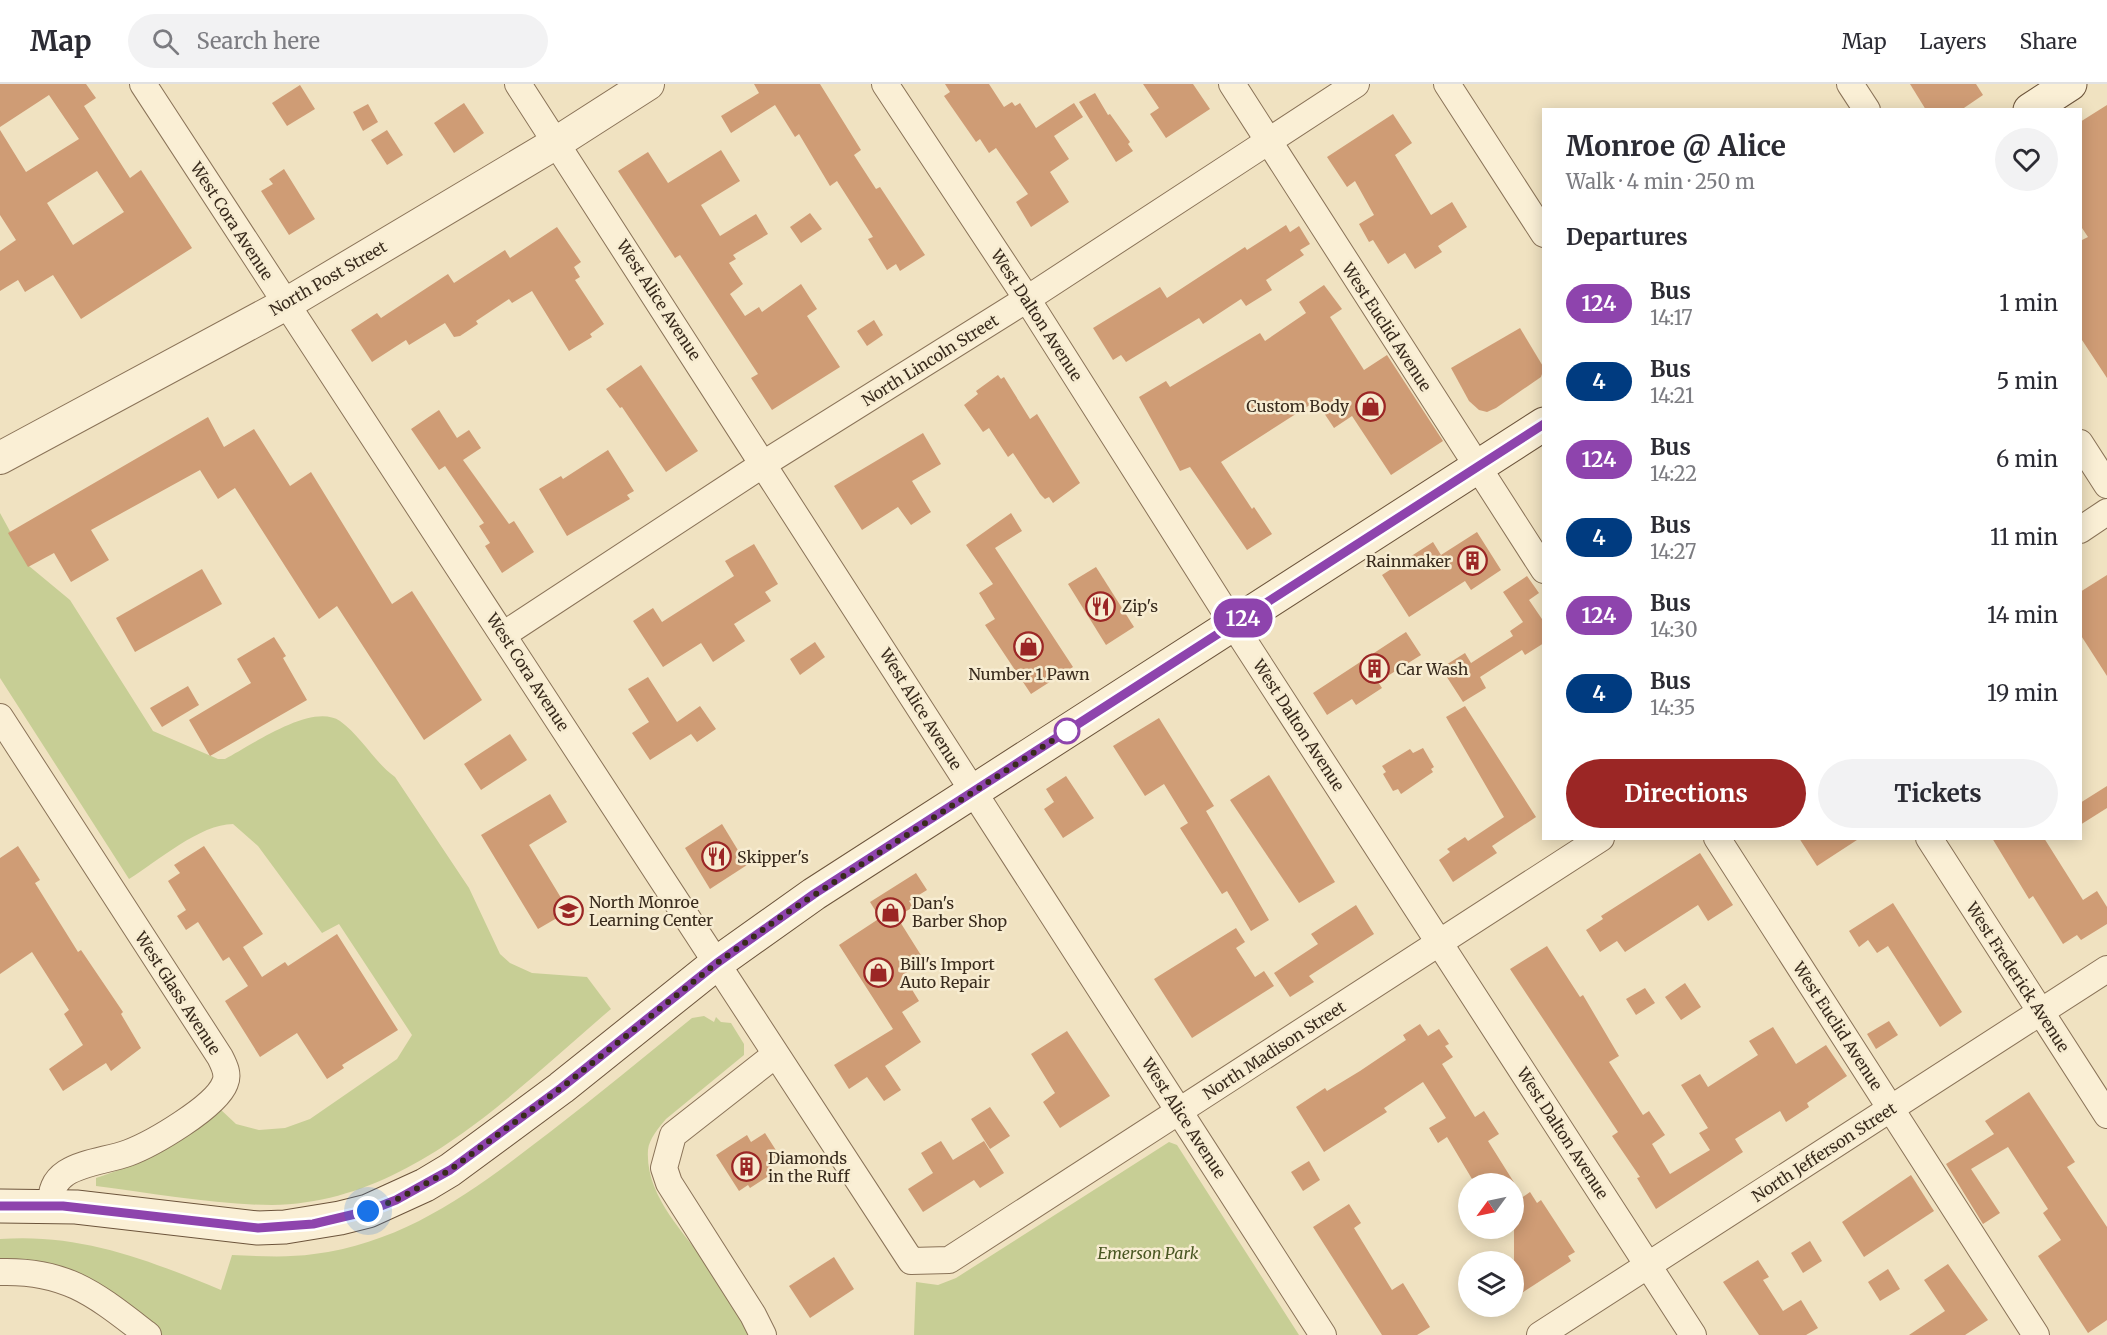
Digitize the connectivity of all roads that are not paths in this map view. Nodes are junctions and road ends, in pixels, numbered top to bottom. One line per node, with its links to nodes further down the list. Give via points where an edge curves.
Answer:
1 (143, 84): 16 (street, West Cora Avenue)
2 (518, 84): 13 (street, West Alice Avenue)
3 (648, 84): 13 (street, North Post Street)
4 (885, 84): 15 (street, West Dalton Avenue)
5 (1232, 84): 12 (street, West Euclid Avenue)
6 (1356, 84): 12 (street, North Lincoln Street)
7 (1447, 84): 14 (street)
8 (1850, 84): 10 (street)
9 (2070, 84): 11 (main road)
10 (1866, 108)
11 (2033, 108)
12 (1268, 140): 15 (street, North Lincoln Street); 21 (street, West Euclid Avenue)
13 (556, 142): 16 (street, North Post Street); 20 (street, West Alice Avenue)
14 (1542, 231)
15 (1027, 299): 20 (street, North Lincoln Street); 26 (street, West Dalton Avenue)
16 (286, 304): 19 (street, North Post Street); 27 (street, West Cora Avenue)
17 (1542, 425): 21 (main road)
18 (2082, 446): 22 (street)
19 (0, 458)
20 (765, 464): 27 (street, North Lincoln Street); 29 (street, West Alice Avenue)
21 (1477, 467): 25 (street, West Euclid Avenue); 26 (main road)
22 (2107, 485)
23 (2107, 512): 24 (street)
24 (2082, 529)
25 (1542, 567)
26 (1233, 624): 29 (main road); 33 (street, West Dalton Avenue)
27 (503, 635): 34 (street, West Cora Avenue)
28 (0, 717): 41 (street, West Glass Avenue, via 225,1066 223,1088 199,1110 163,1137 65,1174 53,1187)
29 (974, 791): 34 (main road, via 814,894); 39 (street, West Alice Avenue)
30 (1598, 840): 33 (street, North Madison Street)
31 (1718, 840): 38 (street, West Euclid Avenue)
32 (1930, 840): 36 (street, West Frederick Avenue)
33 (1440, 943): 39 (street, North Madison Street); 44 (street, West Dalton Avenue)
34 (717, 963): 37 (street, West Cora Avenue); 41 (main road, via 561,1088 450,1170 368,1211 313,1224 258,1228)
35 (2107, 969): 36 (street, North Jefferson Street)
36 (2041, 1012): 38 (street, North Jefferson Street); 40 (street, West Frederick Avenue)
37 (775, 1054): 43 (street, West Cora Avenue); 47 (street, via 673,1135 664,1168 669,1183)
38 (1890, 1108): 44 (street, North Jefferson Street); 51 (street, West Euclid Avenue)
39 (1179, 1111): 43 (street, North Madison Street, via 949,1260); 48 (street, West Alice Avenue)
40 (2107, 1115)
41 (51, 1205): 42 (main road)
42 (0, 1206)
43 (911, 1261)
44 (1648, 1265): 49 (street, North Jefferson Street); 50 (street, West Dalton Avenue)
45 (0, 1272): 46 (street, via 69,1281 104,1301)
46 (148, 1335)
47 (763, 1335)
48 (1323, 1335)
49 (1540, 1335)
50 (1693, 1335)
51 (2036, 1335)

